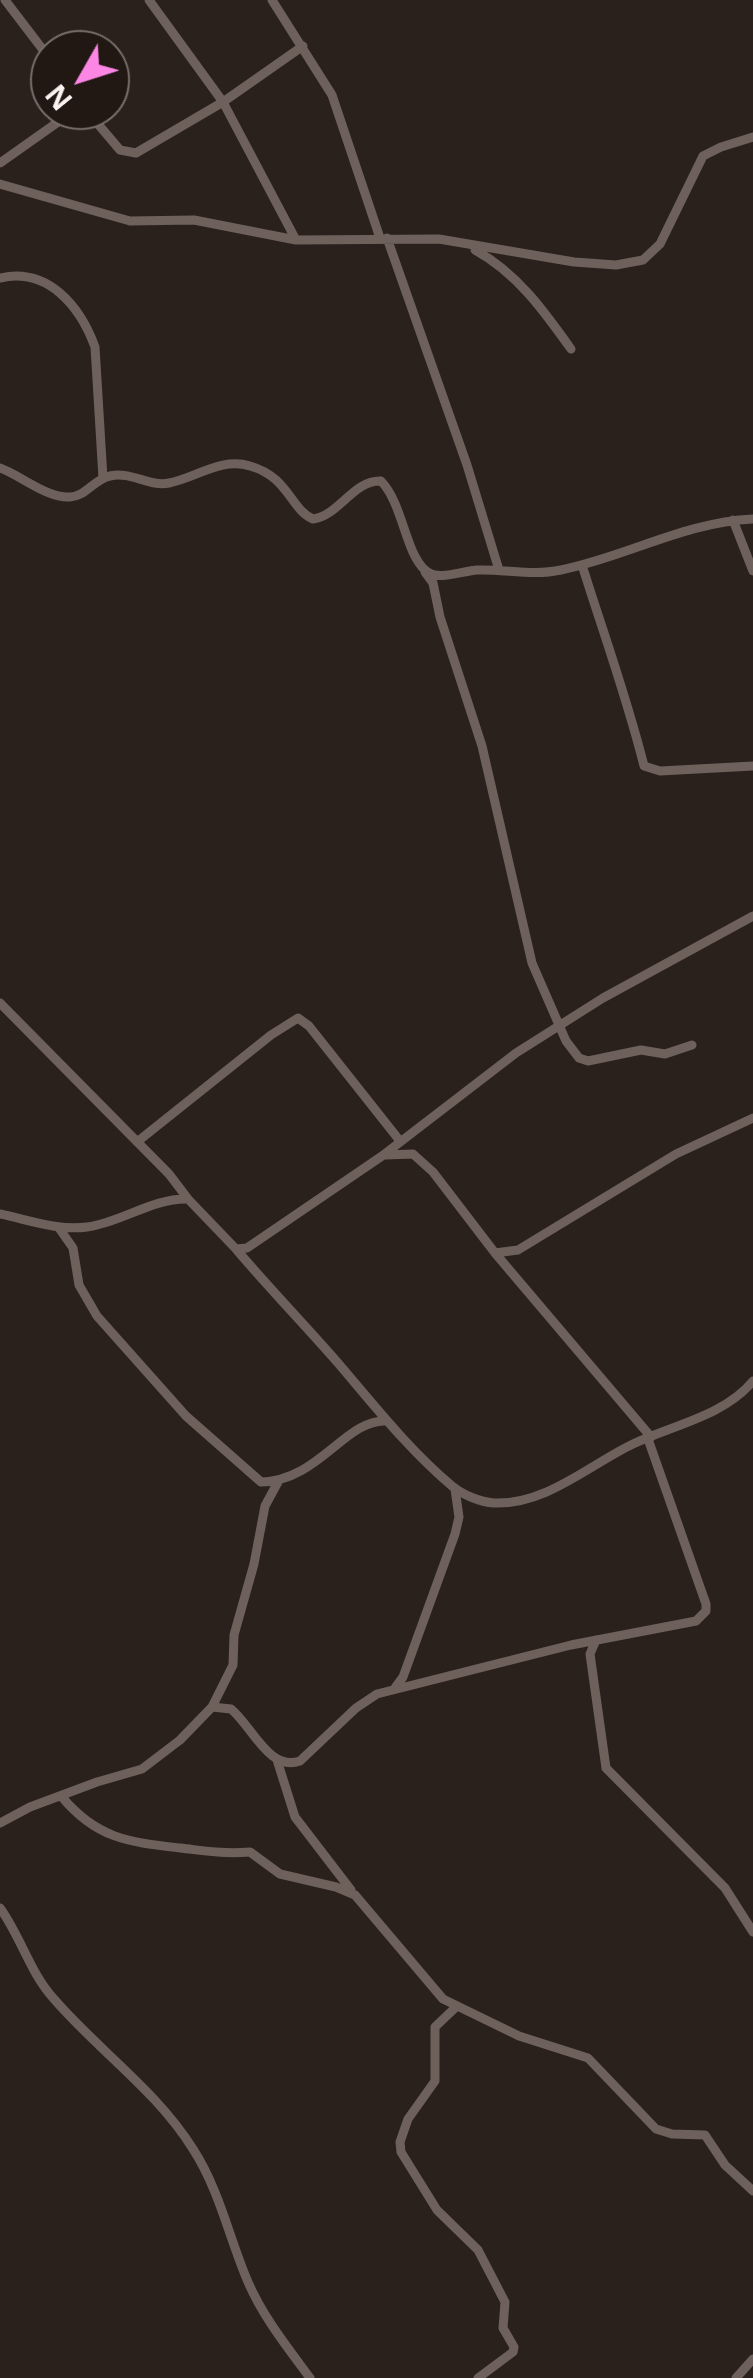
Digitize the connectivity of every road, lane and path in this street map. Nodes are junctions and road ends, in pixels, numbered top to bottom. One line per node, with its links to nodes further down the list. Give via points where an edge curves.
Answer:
1 (5, 0): 4 (street)
2 (149, 0): 6 (street)
3 (272, 0): 5 (street)
4 (30, 33)
5 (303, 46): 6 (street); 12 (street, via 332,95)
6 (223, 102): 8 (street, via 136,153 120,150); 13 (street)
7 (47, 130): 10 (street)
8 (103, 130)
9 (753, 137): 14 (street, via 703,156 660,244 643,260 574,262)
10 (0, 163)
11 (0, 184): 13 (street, via 130,221 194,220)
12 (384, 238): 13 (street); 14 (street); 23 (street)
13 (296, 240)
14 (468, 246): 16 (street, via 518,282)
15 (0, 278): 18 (street, via 43,280 90,334)
16 (571, 350)
17 (0, 468): 18 (street, via 63,496 80,495)
18 (103, 478): 22 (street, via 167,484 212,468 249,465 277,478 312,519 326,516 367,483 381,481)
19 (753, 519): 20 (street)
20 (733, 520): 21 (street); 24 (street)
21 (582, 565): 23 (street, via 536,574); 25 (street, via 644,766)
22 (424, 569): 23 (street, via 436,575); 28 (street, via 434,582 482,746 532,963)
23 (499, 570)
24 (753, 571)
25 (753, 766)
26 (753, 916): 28 (street)
27 (0, 1003): 32 (street)
28 (558, 1026): 29 (street, via 582,1061); 31 (street)
29 (692, 1046)
30 (753, 1118): 39 (street, via 676,1154)
31 (404, 1138): 32 (street, via 298,1018); 33 (street); 34 (street)
32 (138, 1142): 35 (street)
33 (413, 1154): 34 (street); 40 (street)
34 (382, 1156): 38 (street, via 264,1240)
35 (188, 1199): 37 (street, via 173,1198 89,1227); 38 (street)
36 (0, 1214): 37 (street)
37 (59, 1228): 45 (street, via 97,1316 186,1416)
38 (236, 1249): 43 (street)
39 (511, 1252): 40 (street); 41 (street)
40 (495, 1253): 41 (street)
41 (509, 1269): 44 (street)
42 (753, 1381): 44 (street, via 718,1409)
43 (387, 1421): 46 (street, via 368,1421 320,1460); 47 (street)
44 (649, 1438): 48 (street, via 526,1499); 51 (street, via 706,1611 696,1621)
45 (261, 1482): 46 (street); 49 (street)
46 (278, 1482): 49 (street)
47 (455, 1489): 48 (street); 50 (street)
48 (481, 1500): 50 (street)
49 (265, 1506): 53 (street, via 232,1665)
50 (459, 1517): 52 (street)
51 (596, 1640): 52 (street); 59 (street, via 590,1654 606,1768 725,1888)
52 (395, 1688): 54 (street, via 368,1699 300,1760)
53 (212, 1707): 54 (street, via 231,1709); 55 (street, via 156,1761)
54 (278, 1760): 57 (street, via 295,1818)
55 (62, 1796): 56 (street); 57 (street, via 90,1825 121,1840 224,1855 250,1852 280,1874)
56 (0, 1823)
57 (355, 1895): 60 (street, via 438,1995)
58 (0, 1908): 63 (street, via 50,1995 138,2080 193,2148 216,2189 248,2284)
59 (753, 1932)
60 (457, 2006): 61 (street, via 519,2036 588,2058 656,2128 706,2135 725,2166); 64 (street, via 435,2027 435,2081 408,2118 400,2142 429,2198 478,2250 505,2302 503,2328 514,2347)
61 (753, 2191)
62 (753, 2359): 65 (street)
63 (310, 2378)
64 (478, 2378)
65 (736, 2378)

